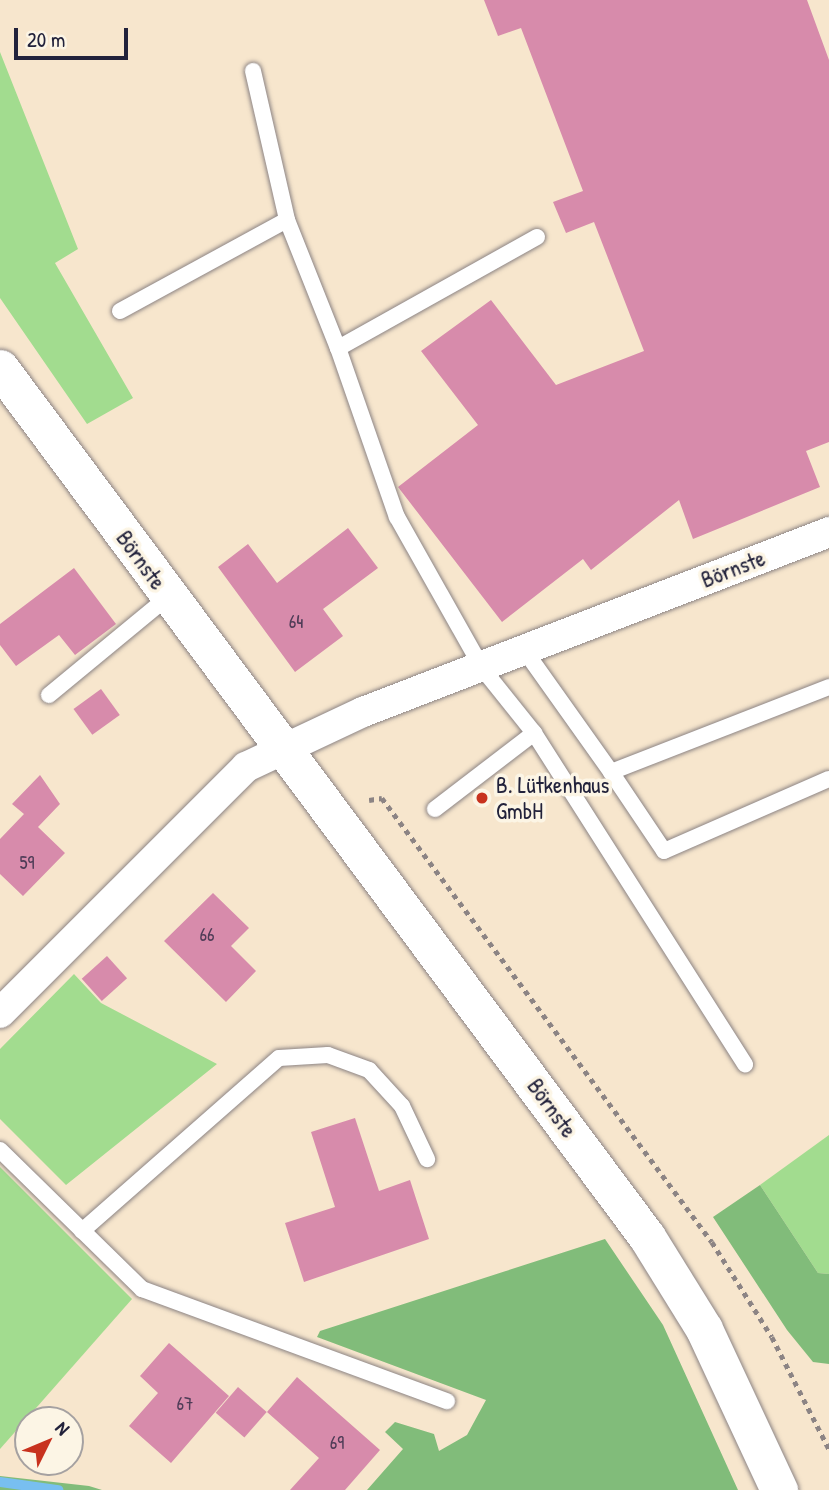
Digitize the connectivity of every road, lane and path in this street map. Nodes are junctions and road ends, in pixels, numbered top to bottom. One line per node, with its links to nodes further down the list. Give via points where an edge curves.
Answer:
1 (253, 71): 2 (lane)
2 (287, 220): 4 (lane); 5 (lane)
3 (537, 237): 5 (lane)
4 (120, 311)
5 (338, 348): 10 (lane, via 397,517)
6 (6, 387): 8 (street, Börnste)
7 (829, 532): 9 (street, Börnste)
8 (169, 596): 12 (lane); 14 (street, Börnste)
9 (525, 651): 10 (street, Börnste); 15 (lane)
10 (482, 668): 13 (lane); 14 (street, Börnste, via 363,712)
11 (829, 687): 15 (lane)
12 (49, 695)
13 (534, 733): 18 (lane); 20 (lane)
14 (286, 749): 19 (street, Börnste, via 246,767); 26 (street, Börnste, via 647,1237 704,1329)
15 (611, 772): 16 (lane, via 664,851)
16 (829, 779)
17 (382, 799): 25 (path, via 712,1242 772,1337)
18 (436, 809)
19 (0, 1013)
20 (745, 1065)
21 (0, 1150): 23 (lane)
22 (427, 1159): 23 (lane, via 402,1106 369,1070 328,1055 279,1058)
23 (82, 1231): 24 (lane, via 142,1289)
24 (447, 1401)
25 (829, 1449)
26 (779, 1490)

